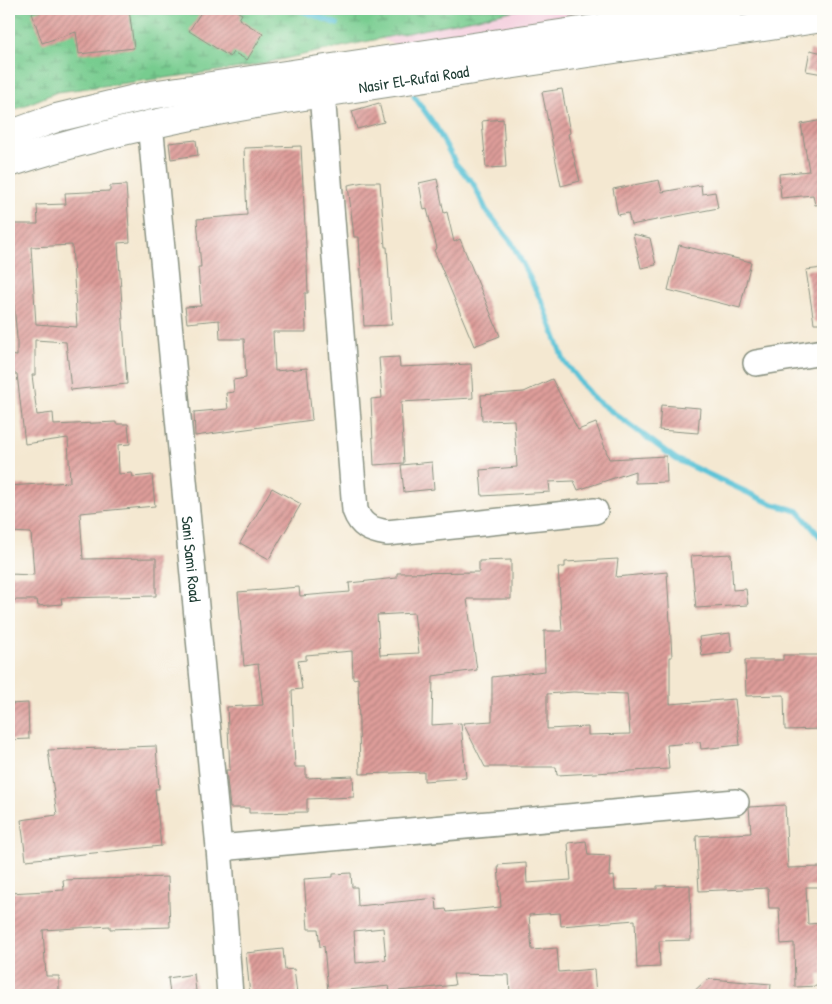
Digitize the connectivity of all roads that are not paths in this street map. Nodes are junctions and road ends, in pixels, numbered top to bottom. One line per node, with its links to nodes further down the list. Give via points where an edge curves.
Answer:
1 (729, 9): 3 (main road, Nasir El-Rufai Road)
2 (823, 18): 3 (main road, Nasir El-Rufai Road)
3 (542, 48): 4 (main road, Nasir El-Rufai Road); 6 (main road, Nasir El-Rufai Road, via 151,95 56,118)
4 (322, 93): 5 (main road, Nasir El-Rufai Road); 10 (street, via 356,510 361,523 371,530 387,533)
5 (150, 123): 7 (main road, Nasir El-Rufai Road, via 66,144); 12 (street, Sani Sami Road)
6 (9, 135)
7 (9, 163)
8 (823, 352): 9 (street)
9 (756, 363)
10 (595, 511)
11 (736, 802): 12 (street)
12 (219, 848): 13 (street, Sani Sami Road)
13 (230, 995)

